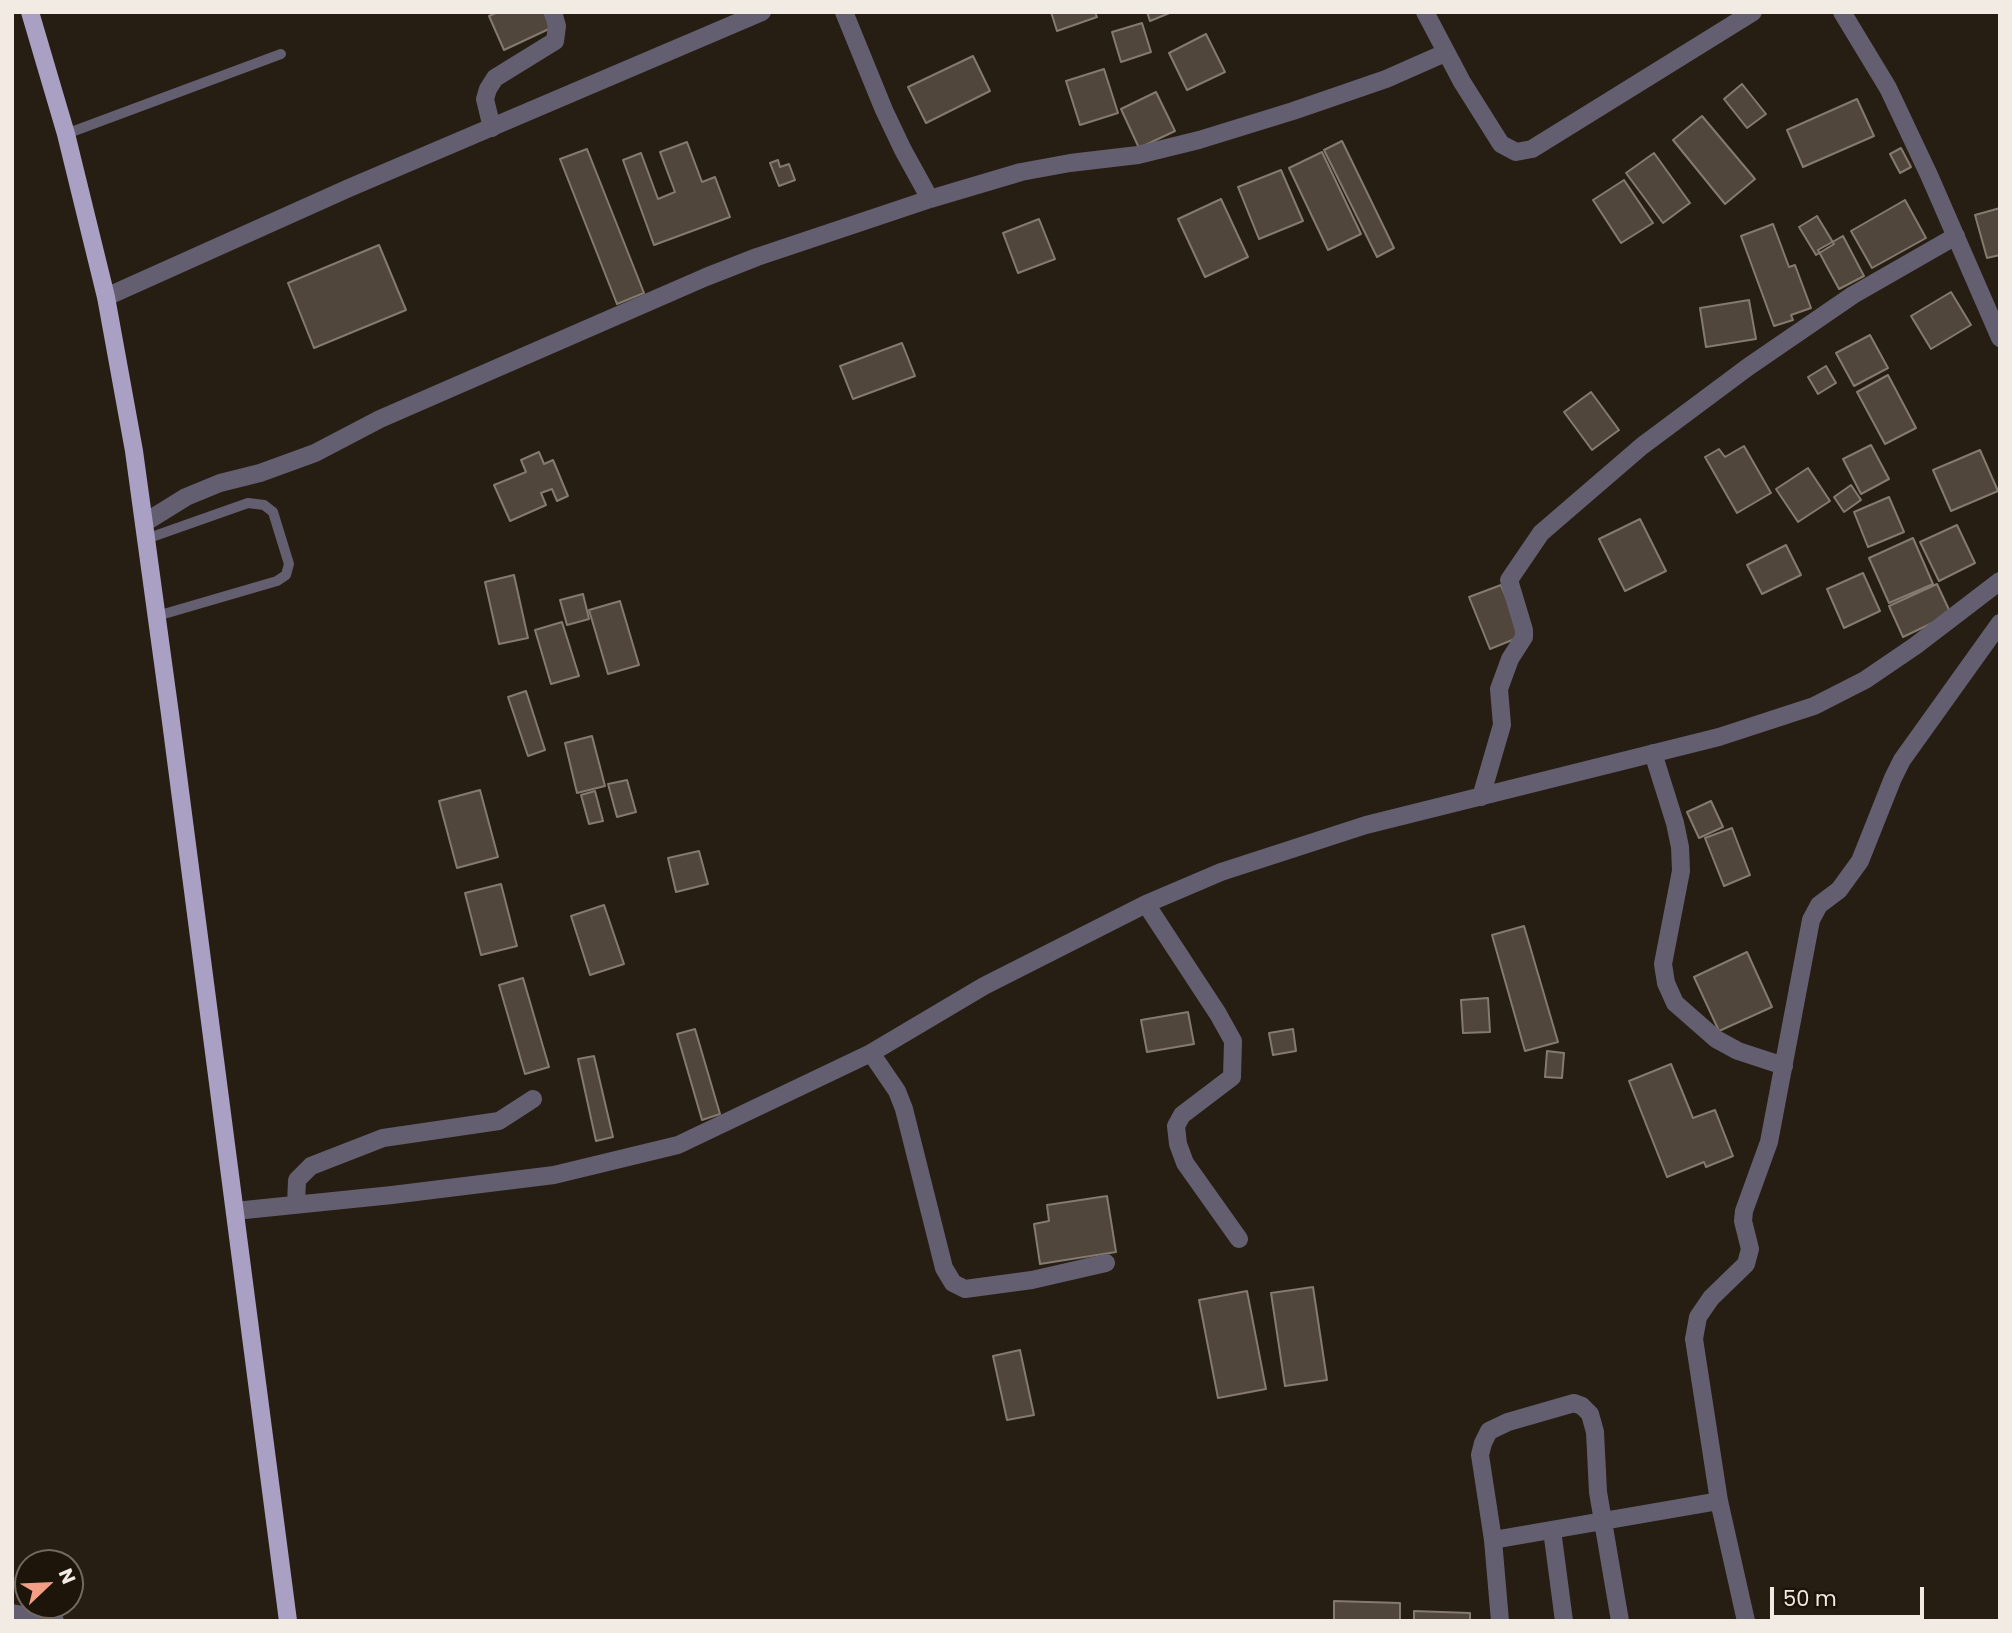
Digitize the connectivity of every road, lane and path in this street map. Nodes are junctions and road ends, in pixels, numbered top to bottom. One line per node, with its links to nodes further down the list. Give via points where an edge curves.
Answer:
1 (30, 12): 11 (main road)
2 (553, 12): 10 (street, via 555,41 495,78 488,89 485,99)
3 (762, 12): 10 (street)
4 (844, 12): 12 (street, via 884,110)
5 (1426, 12): 8 (street)
6 (1753, 12): 8 (street, via 1532,149 1517,152 1501,144)
7 (1842, 12): 13 (street, via 1888,88)
8 (1445, 53): 12 (street, via 1386,79 1199,140 1138,155 1021,172)
9 (281, 54): 11 (lane)
10 (492, 128): 14 (street)
11 (66, 134): 14 (main road)
12 (930, 199): 16 (street, via 706,277 380,419 315,453 208,487 186,497)
13 (1956, 236): 15 (street); 21 (street, via 1853,295 1748,367 1642,446 1541,533 1509,580 1524,637 1499,689 1502,725)
14 (106, 297): 16 (main road)
15 (2000, 338)
16 (145, 531): 18 (main road); 18 (lane, via 248,503 264,505 273,512 289,564 286,575 276,581)
17 (1998, 587): 20 (street, via 1875,673 1814,706)
18 (157, 616): 27 (main road)
19 (2000, 623): 24 (street, via 1902,760 1860,862 1839,890 1819,905 1811,920)
20 (1653, 754): 21 (street); 24 (street, via 1680,846 1681,871 1663,964 1666,983 1675,1003 1716,1039)
21 (1481, 797): 22 (street, via 1366,825 1221,872)
22 (1146, 904): 23 (street, via 984,986); 28 (street, via 1233,1041 1231,1077 1182,1115 1175,1126 1185,1163)
23 (871, 1053): 26 (street, via 678,1145 554,1175); 29 (street, via 904,1109 944,1268 953,1283 965,1289)
24 (1784, 1066): 30 (street, via 1769,1142 1744,1211 1750,1248 1746,1264 1711,1298 1698,1317 1694,1339)
25 (533, 1099): 26 (street, via 499,1121 383,1138 311,1166 297,1180)
26 (296, 1205): 27 (street)
27 (235, 1211): 36 (main road)
28 (1239, 1239)
29 (1106, 1263)
30 (1719, 1501): 31 (street); 40 (street)
31 (1604, 1521): 32 (street); 33 (street, via 1595,1432 1590,1414 1574,1403 1489,1431 1480,1455); 39 (street)
32 (1552, 1530): 33 (street); 38 (street)
33 (1493, 1540): 37 (street)
34 (12, 1613): 35 (street)
35 (55, 1621)
36 (288, 1621)
37 (1500, 1621)
38 (1564, 1621)
39 (1620, 1621)
40 (1746, 1621)

